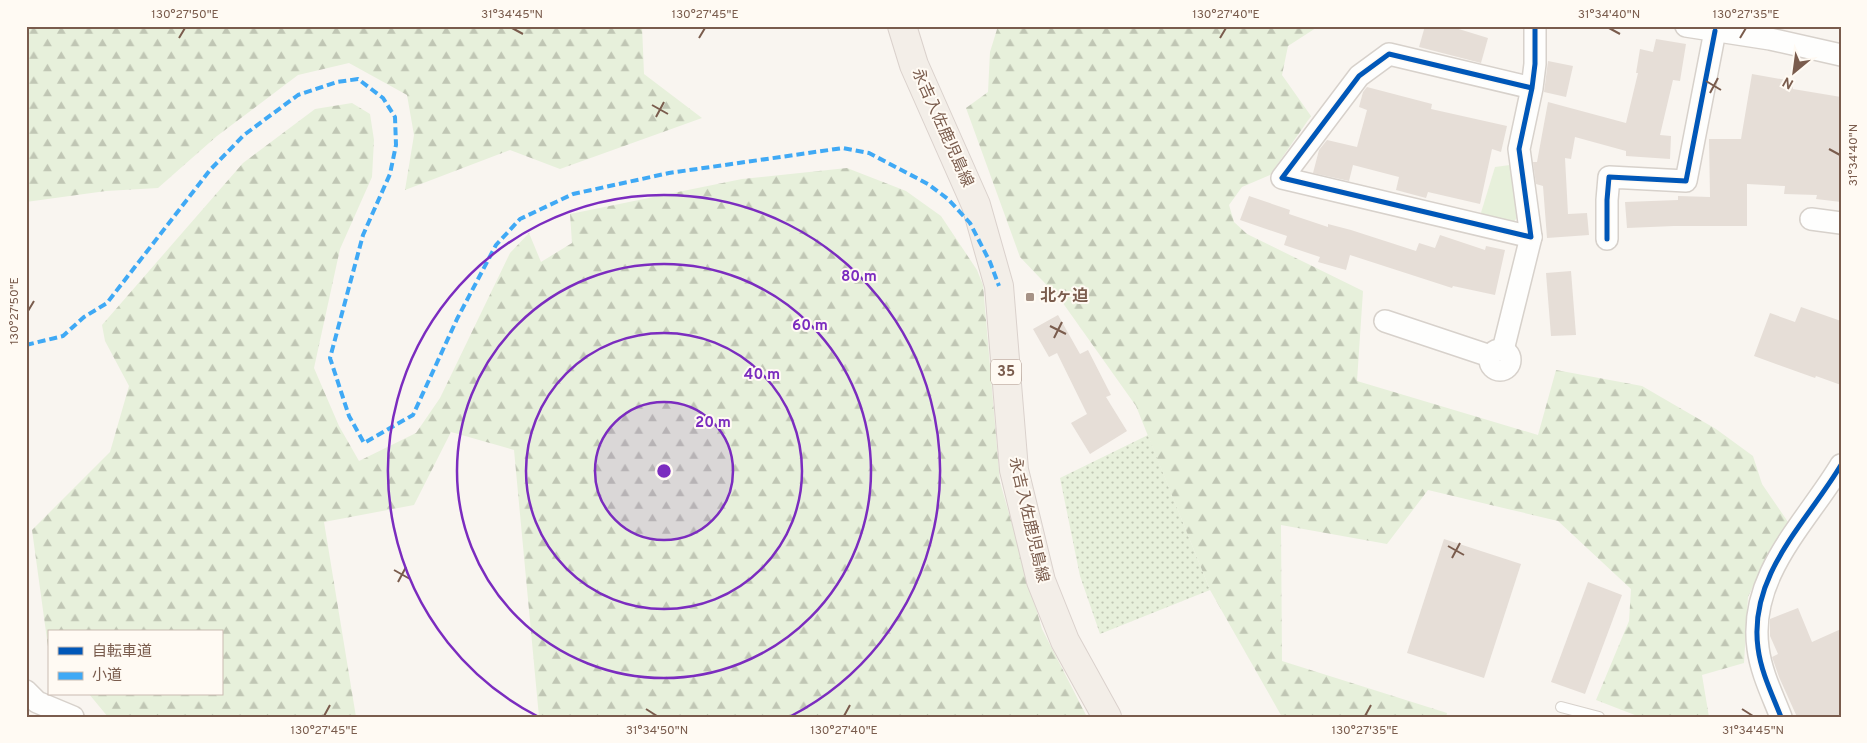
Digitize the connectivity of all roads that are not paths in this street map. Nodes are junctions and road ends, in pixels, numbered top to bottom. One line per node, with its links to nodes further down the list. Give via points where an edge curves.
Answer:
1 (902, 26): 16 (main road, 永吉入佐鹿児島線 / 35, via 914,65 976,205 999,286 1014,470 1041,581 1065,642)
2 (1535, 26): 6 (street)
3 (1686, 26): 4 (street)
4 (1715, 31): 5 (street); 10 (street, via 1686,181 1609,177)
5 (1841, 55)
6 (1532, 88): 9 (street, via 1518,149); 9 (street, via 1389,54 1359,76 1282,178)
7 (1811, 219): 8 (street)
8 (1841, 223)
9 (1531, 237): 11 (street, via 1497,353)
10 (1607, 239)
11 (1385, 320)
12 (1841, 465): 18 (street, via 1782,552 1761,600 1758,647 1765,677)
13 (26, 692): 15 (street, via 37,702)
14 (1561, 707): 17 (lane)
15 (74, 717)
16 (1107, 717)
17 (1599, 717)
18 (1781, 717)

